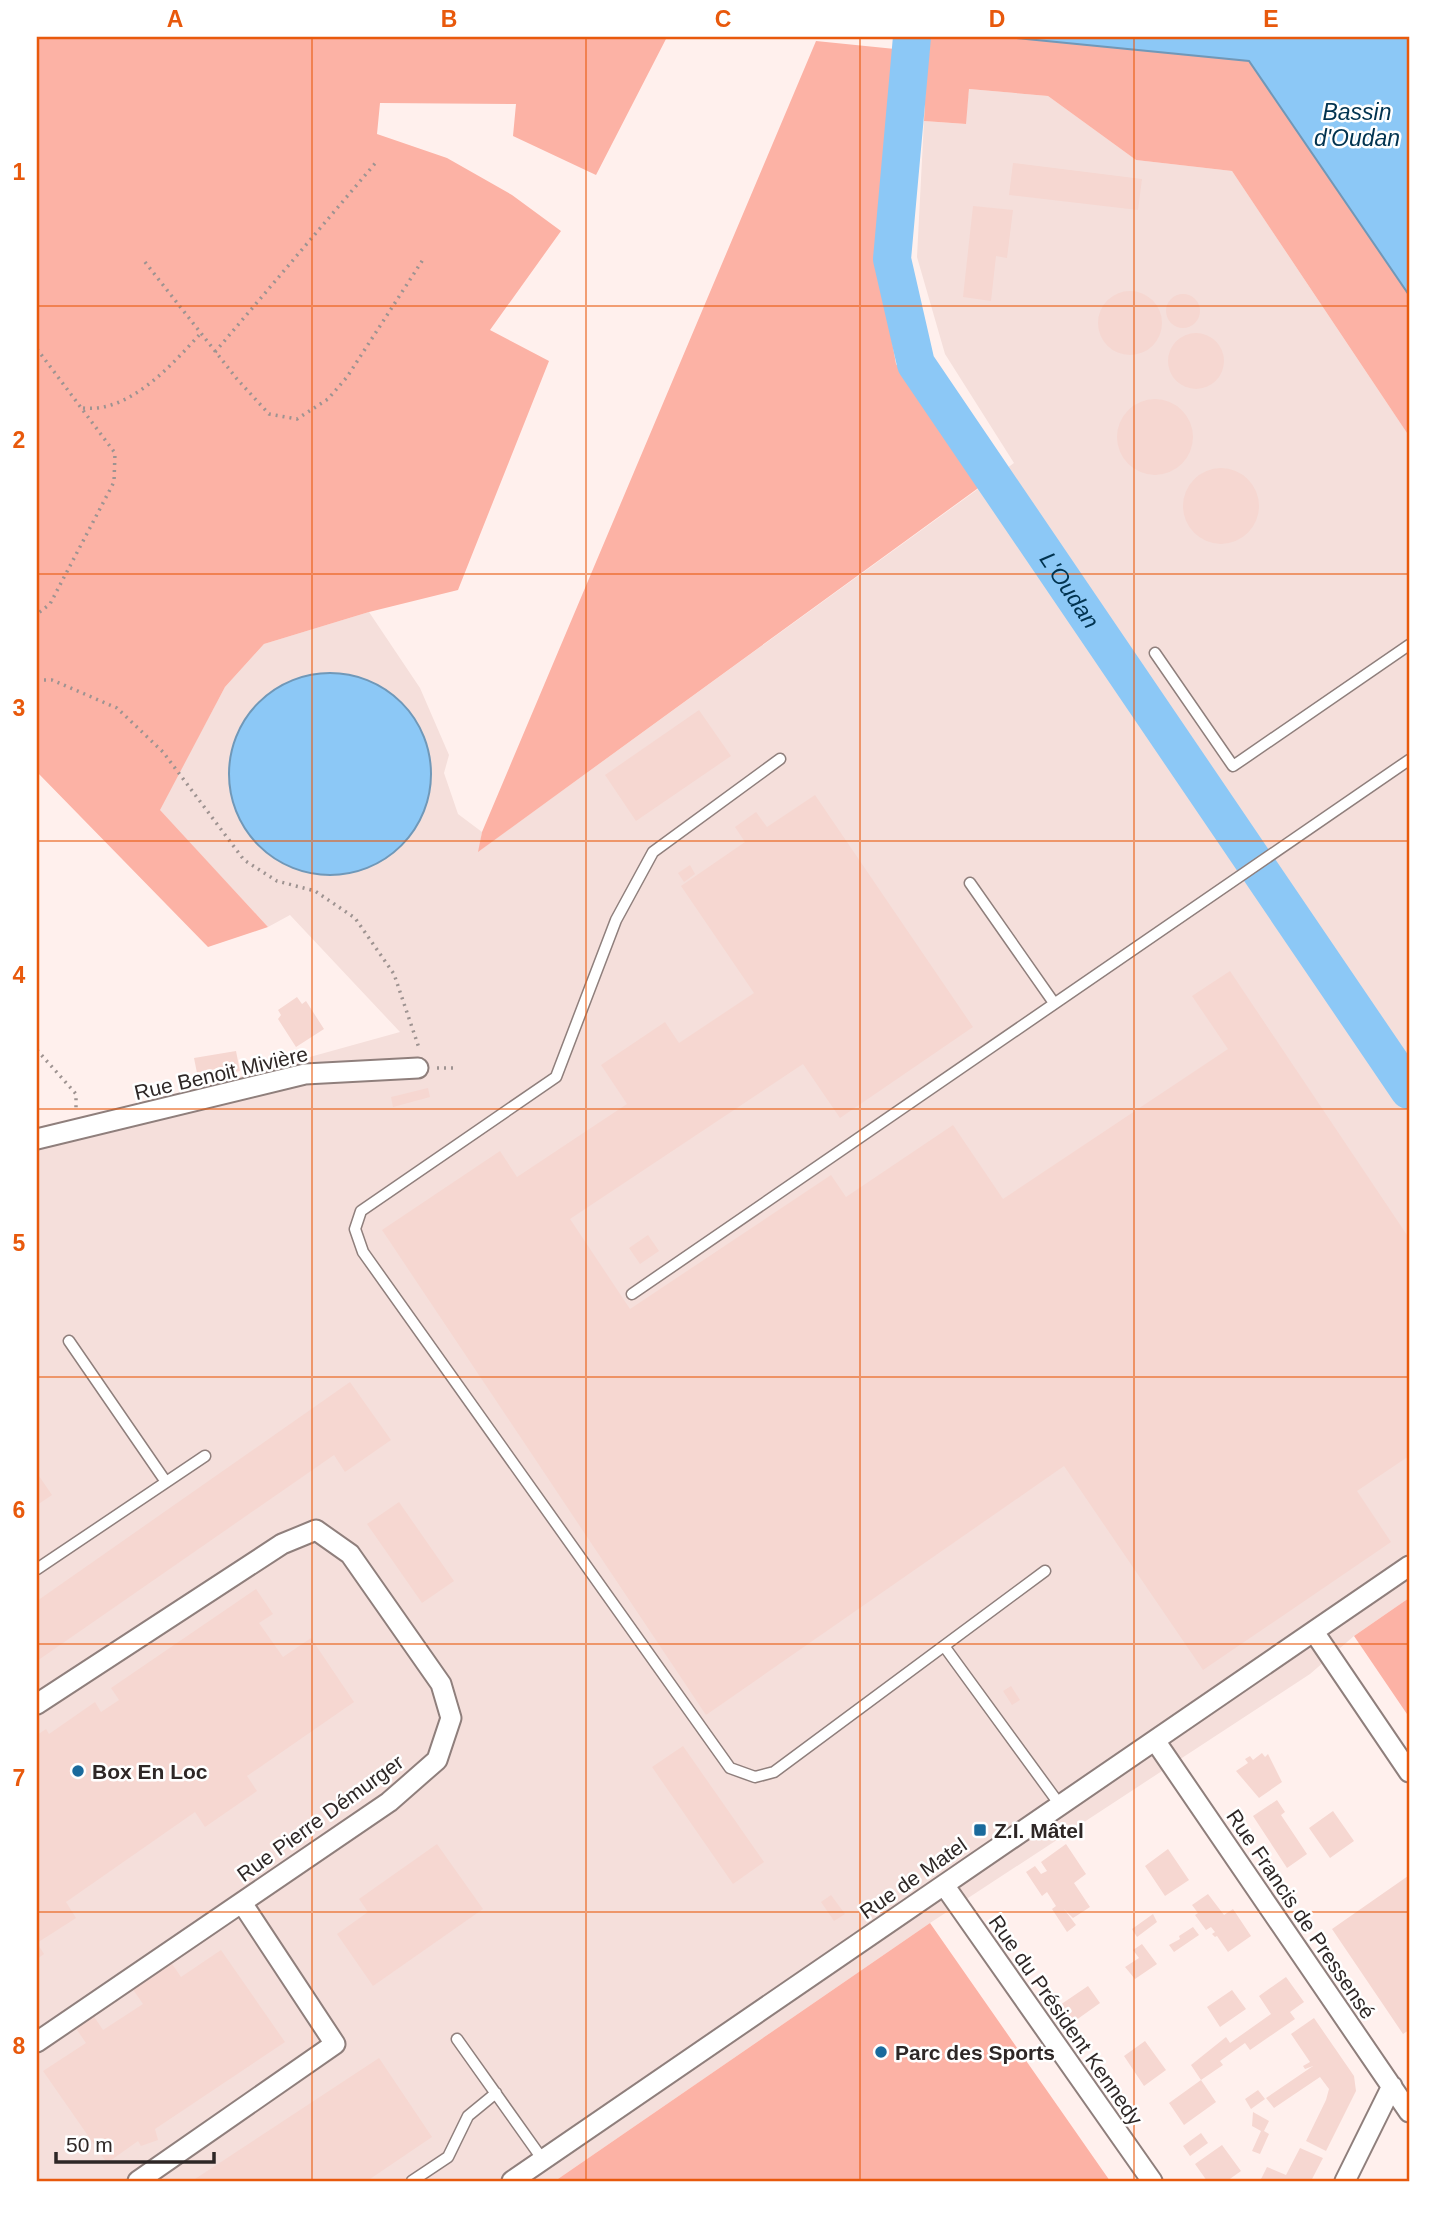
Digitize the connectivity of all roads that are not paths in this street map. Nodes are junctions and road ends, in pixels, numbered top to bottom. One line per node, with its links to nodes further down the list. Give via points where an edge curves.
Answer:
1 (1409, 645): 2 (lane, via 1233,766)
2 (1155, 653)
3 (780, 759): 17 (lane, via 653,852 616,920 555,1077 361,1211 355,1230 363,1252 730,1768 755,1777 774,1772)
4 (1409, 760): 6 (lane)
5 (970, 883): 6 (lane)
6 (1054, 1003): 9 (lane)
7 (418, 1068): 8 (street, Rue Benoit Mivière, via 304,1074)
8 (37, 1139)
9 (632, 1294)
10 (69, 1341): 12 (lane)
11 (205, 1456): 12 (lane)
12 (166, 1482): 14 (lane)
13 (1409, 1566): 16 (street, Rue de Matel)
14 (37, 1569)
15 (1045, 1571): 17 (lane)
16 (1314, 1632): 19 (street, Rue de Matel); 20 (street)
17 (944, 1646): 21 (lane)
18 (37, 1704): 23 (street, Rue Pierre Démurger, via 282,1545 316,1530 350,1554 441,1684 451,1718 437,1760 389,1801)
19 (1156, 1742): 21 (street, Rue de Matel); 26 (street, Rue Francis de Pressensé)
20 (1409, 1772)
21 (1060, 1805): 22 (street, Rue de Matel)
22 (944, 1885): 29 (street, Rue de Matel); 33 (street, Rue du Président Kennedy)
23 (242, 1903): 25 (street, Rue Pierre Démurger); 30 (street, via 335,2044)
24 (457, 2039): 27 (lane)
25 (37, 2042)
26 (1392, 2086): 28 (street, Rue Francis de Pressensé); 34 (street)
27 (496, 2093): 29 (lane); 31 (lane, via 468,2116 448,2157)
28 (1409, 2112)
29 (543, 2160): 32 (street, Rue de Matel)
30 (138, 2181)
31 (412, 2181)
32 (512, 2181)
33 (1152, 2181)
34 (1345, 2181)

